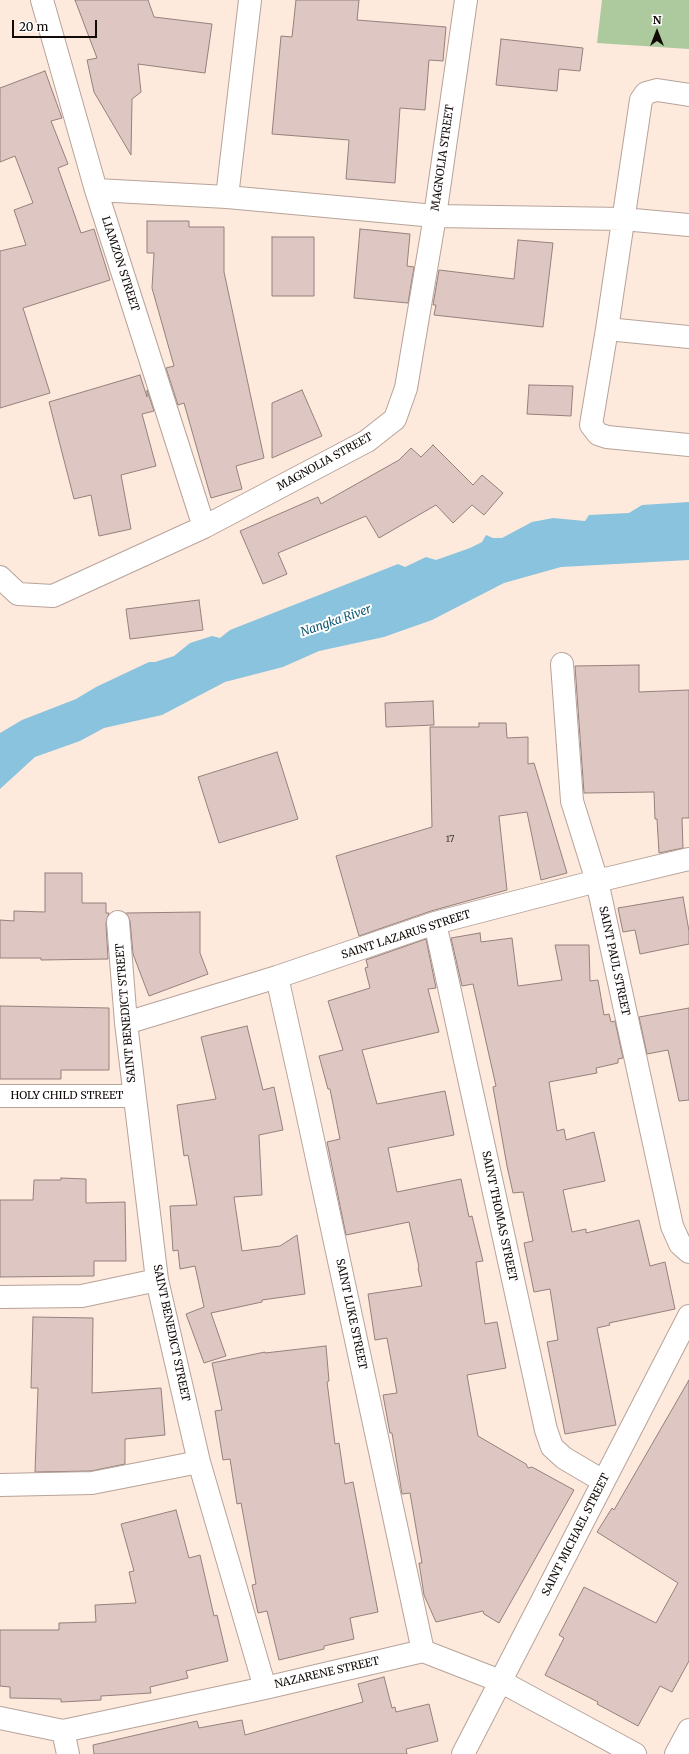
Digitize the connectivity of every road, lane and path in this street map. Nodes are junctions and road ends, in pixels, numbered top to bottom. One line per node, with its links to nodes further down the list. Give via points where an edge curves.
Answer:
1 (42, 0): 5 (street, LIAMZON STREET)
2 (250, 0): 6 (street)
3 (466, 0): 7 (street, MAGNOLIA STREET)
4 (689, 95): 8 (street, via 657,90 646,93 641,100)
5 (96, 190): 6 (street); 13 (street, LIAMZON STREET)
6 (227, 197): 7 (street)
7 (435, 216): 8 (street); 13 (street, MAGNOLIA STREET, via 406,388 395,419 367,440)
8 (623, 219): 9 (street); 10 (street)
9 (689, 225)
10 (608, 329): 11 (street); 12 (street, via 591,424 598,434 607,437)
11 (689, 338)
12 (689, 445)
13 (204, 527): 14 (street, MAGNOLIA STREET, via 53,596 18,594)
14 (0, 577)
15 (562, 664): 17 (street, SAINT PAUL STREET, via 572,801)
16 (689, 859): 17 (street, SAINT LAZARUS STREET)
17 (597, 881): 19 (street, SAINT LAZARUS STREET); 24 (street, SAINT PAUL STREET, via 672,1226 680,1244)
18 (118, 922): 21 (street, SAINT BENEDICT STREET)
19 (435, 923): 20 (street, SAINT LAZARUS STREET); 29 (street, SAINT THOMAS STREET, via 546,1430 552,1447 564,1458)
20 (277, 977): 21 (street, SAINT LAZARUS STREET); 31 (street, SAINT LUKE STREET)
21 (126, 1023): 23 (street, SAINT BENEDICT STREET)
22 (0, 1096): 23 (street, HOLY CHILD STREET)
23 (134, 1096): 25 (street, SAINT BENEDICT STREET)
24 (689, 1252)
25 (157, 1280): 26 (street, via 82,1296); 28 (street, SAINT BENEDICT STREET)
26 (0, 1297)
27 (689, 1316): 29 (street, SAINT MICHAEL STREET)
28 (199, 1462): 30 (street, via 92,1483); 33 (street, SAINT BENEDICT STREET)
29 (603, 1482): 32 (street, SAINT MICHAEL STREET)
30 (0, 1485)
31 (423, 1651): 32 (street); 33 (street, NAZARENE STREET)
32 (500, 1681): 38 (street, SAINT MICHAEL STREET); 39 (street)
33 (265, 1688): 36 (street, NAZARENE STREET)
34 (0, 1718): 36 (street, NAZARENE STREET)
35 (689, 1730): 40 (street)
36 (63, 1731): 37 (street)
37 (68, 1754)
38 (463, 1754)
39 (635, 1754)
40 (676, 1754)

